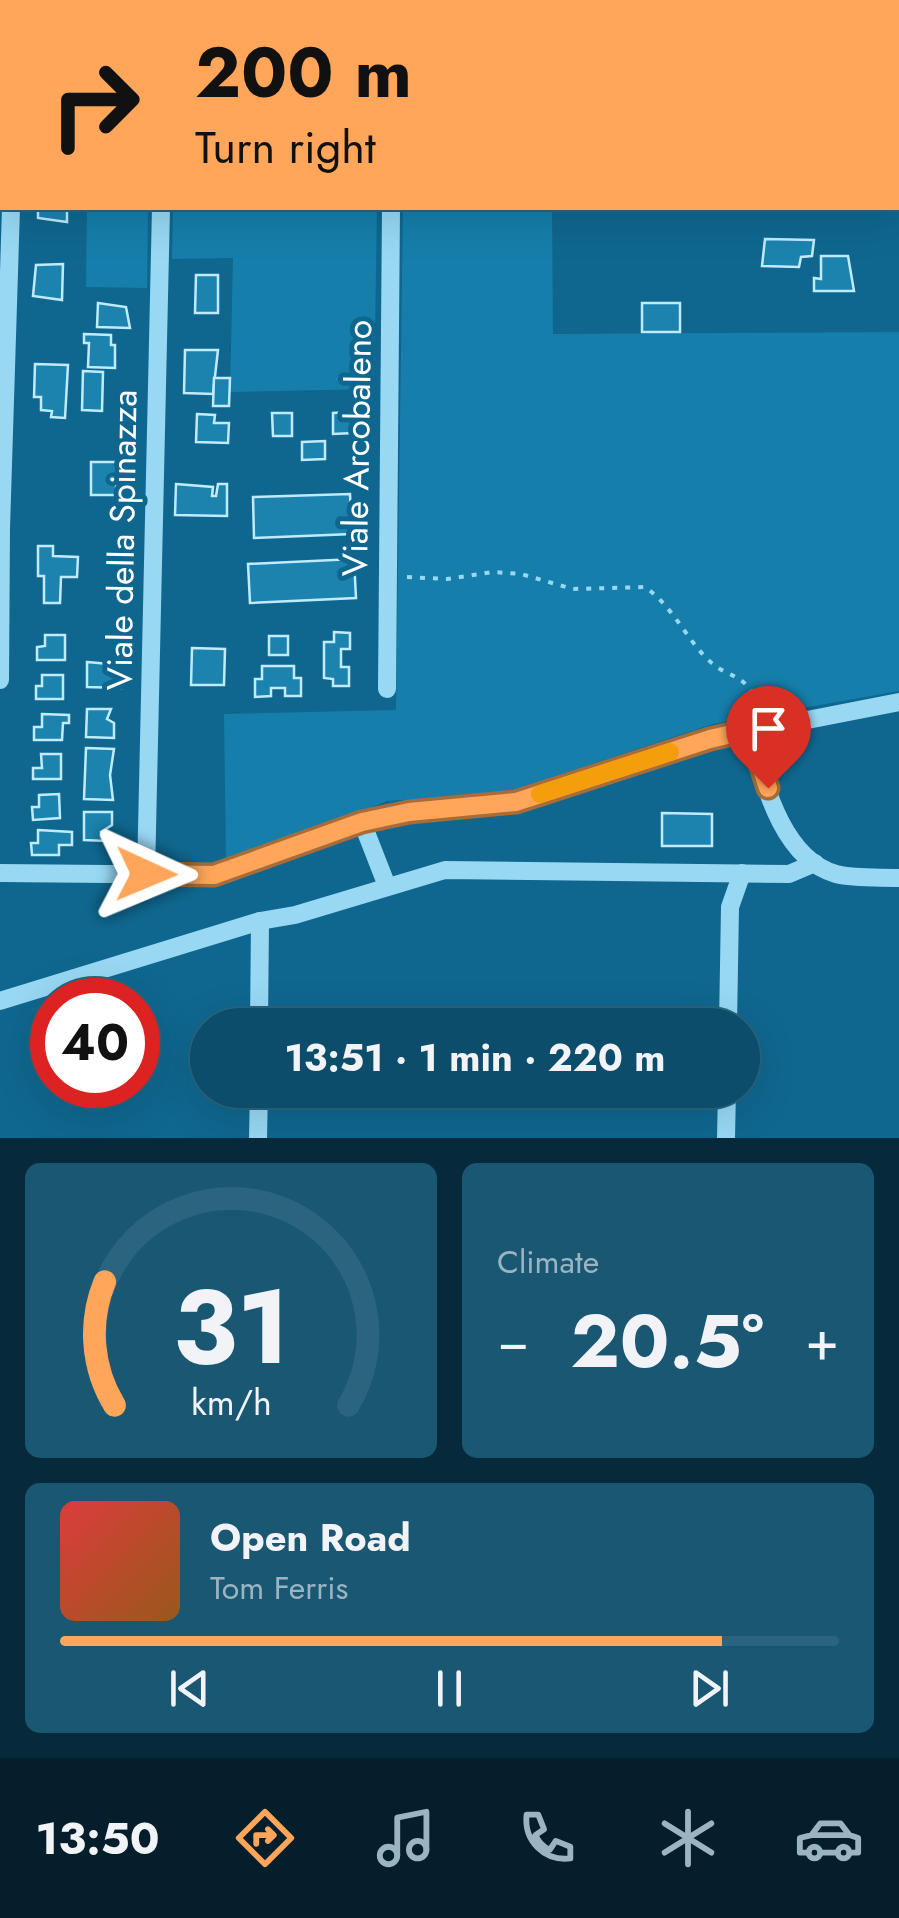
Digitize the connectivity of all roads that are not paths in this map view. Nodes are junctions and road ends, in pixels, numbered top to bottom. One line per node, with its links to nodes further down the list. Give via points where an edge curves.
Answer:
1 (11, 210): 4 (street)
2 (161, 210): 12 (street, Viale della Spinazza)
3 (391, 210): 5 (street, Viale Arcobaleno)
4 (0, 680)
5 (387, 689)
6 (899, 702): 7 (street)
7 (756, 729): 8 (street, via 516,802); 9 (street, via 778,816)
8 (362, 822): 12 (street, via 214,875); 14 (street)
9 (815, 863): 11 (street, via 789,874); 13 (street, via 832,873)
10 (0, 873): 12 (street)
11 (742, 873): 14 (street, via 445,870); 18 (street, via 730,907)
12 (146, 874)
13 (899, 878)
14 (387, 886): 15 (street)
15 (260, 921): 16 (street); 17 (street)
16 (0, 1002)
17 (259, 1008)
18 (728, 1008)
19 (259, 1108): 21 (street)
20 (727, 1108): 22 (street)
21 (258, 1138)
22 (726, 1138)

